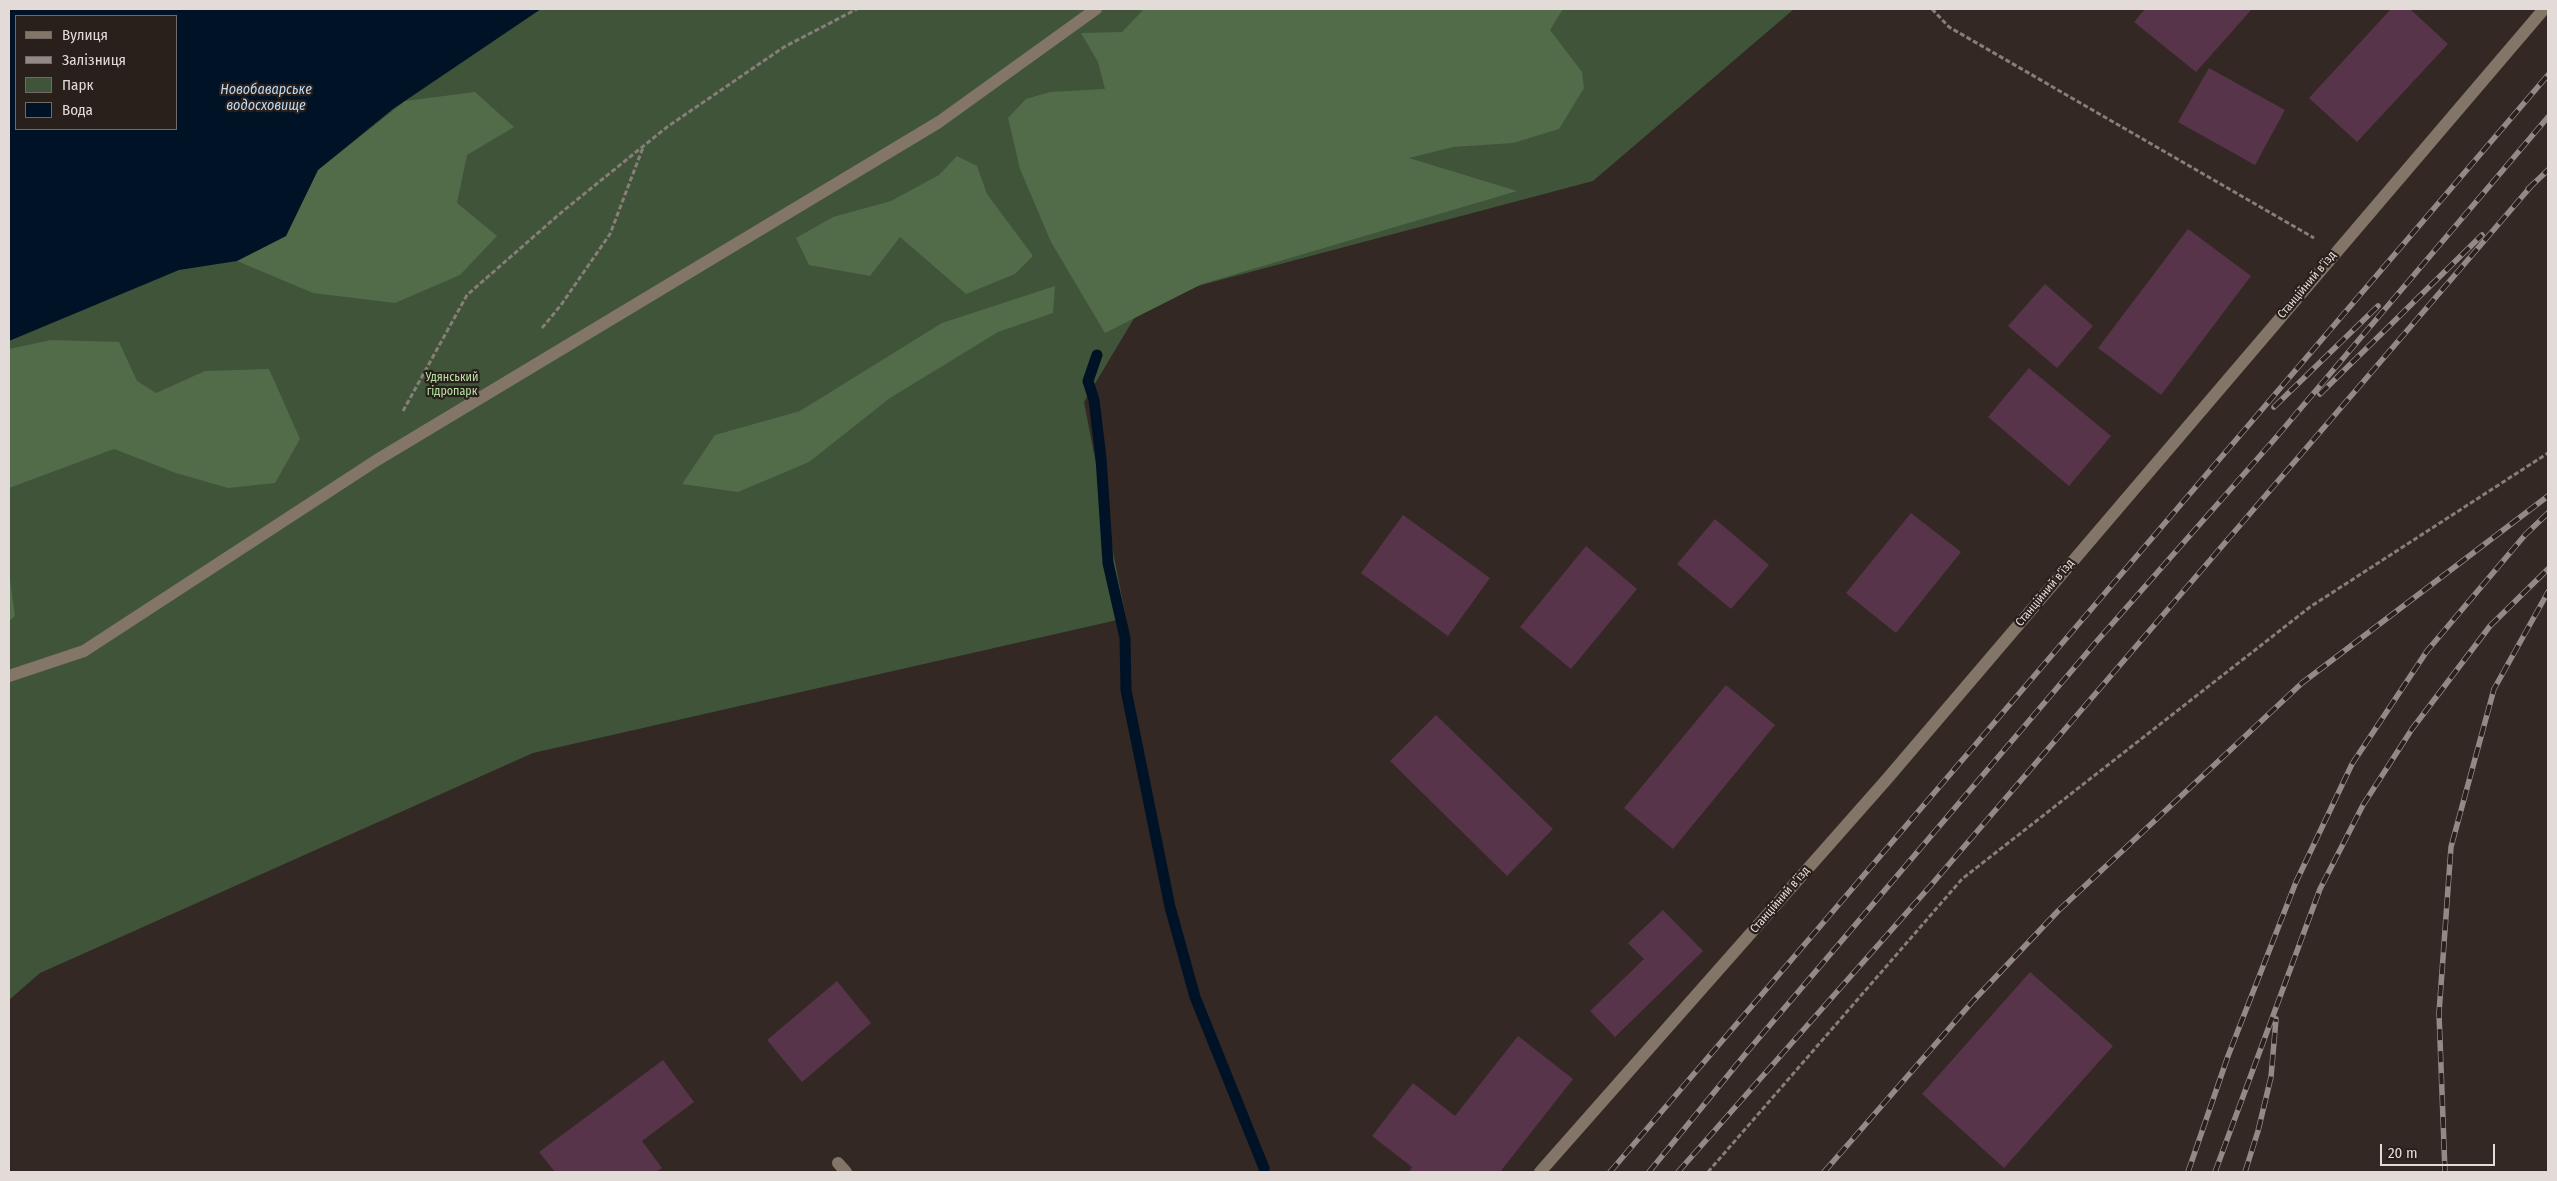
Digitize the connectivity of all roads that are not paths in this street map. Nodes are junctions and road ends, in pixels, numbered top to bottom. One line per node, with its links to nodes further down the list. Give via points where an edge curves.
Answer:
1 (1096, 9): 3 (street, via 939,122 377,460 84,651)
2 (2544, 9): 4 (street, Станційний в’їзд, via 1887,779)
3 (9, 676)
4 (1540, 1172)

